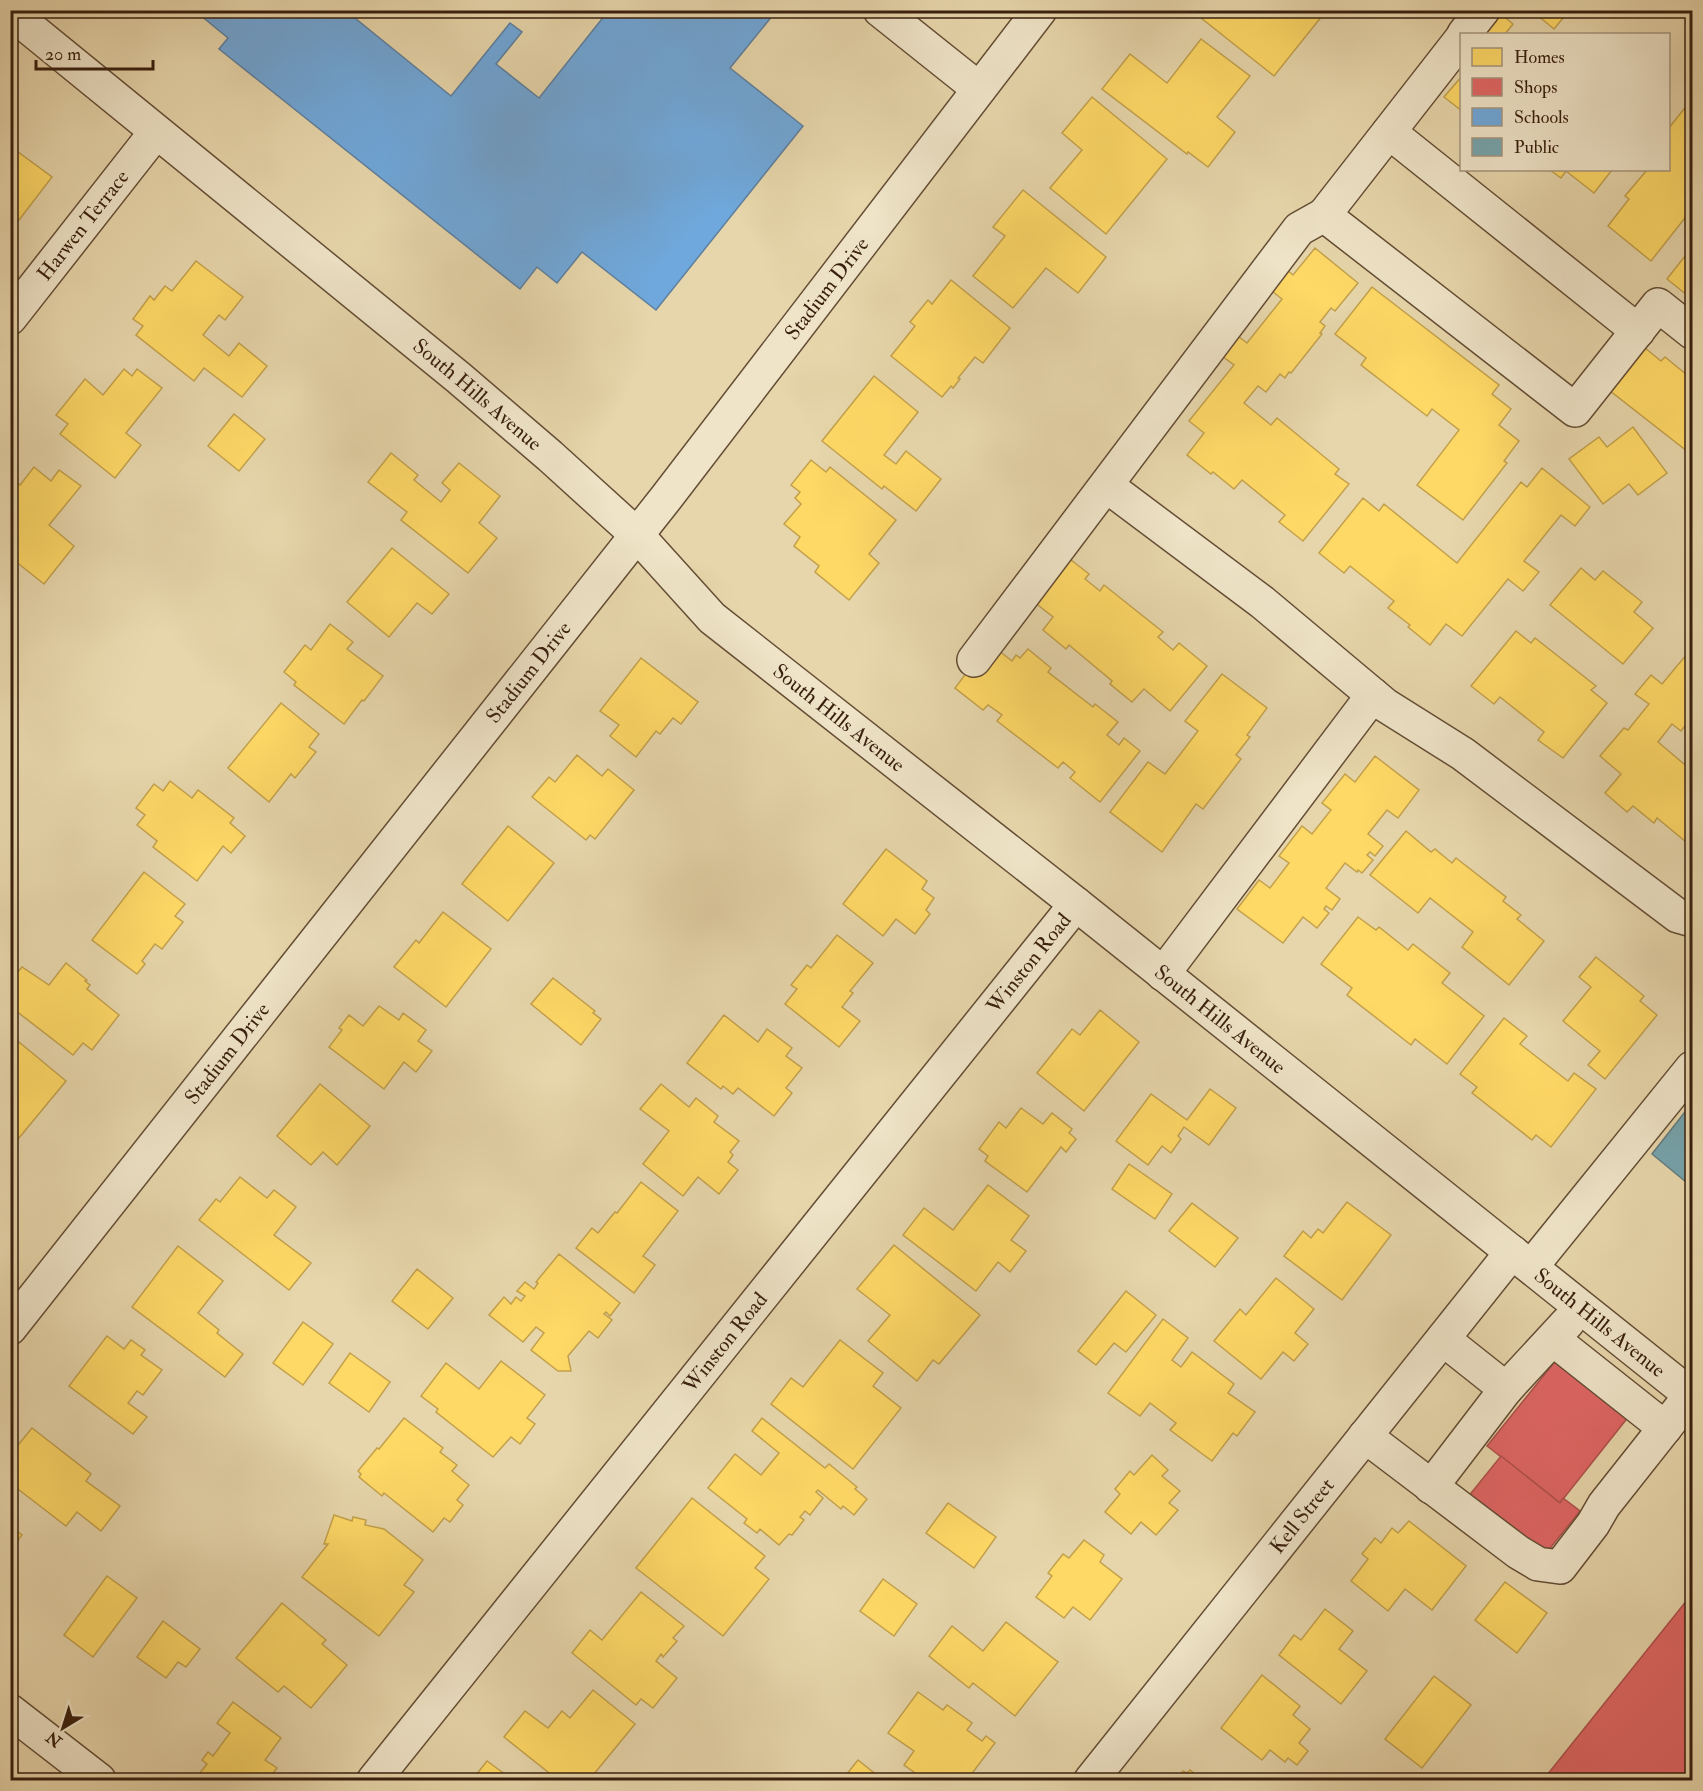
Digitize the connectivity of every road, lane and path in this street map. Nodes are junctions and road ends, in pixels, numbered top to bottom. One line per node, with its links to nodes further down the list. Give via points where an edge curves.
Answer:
1 (880, 10): 7 (street)
2 (1483, 10): 5 (street)
3 (17, 13): 8 (street, South Hills Avenue)
4 (1032, 13): 7 (street, Stadium Drive)
5 (1465, 33)
6 (1460, 40): 9 (street)
7 (979, 89): 15 (street, Stadium Drive)
8 (156, 132): 11 (street, Harwen Terrace); 15 (street, South Hills Avenue, via 459,378)
9 (1389, 132): 10 (street); 12 (street)
10 (1324, 215): 12 (street, via 1575,410); 14 (street, via 1299,229)
11 (10, 318)
12 (1638, 331): 13 (street, via 1658,305)
13 (1692, 332)
14 (1107, 486): 16 (street); 17 (street, via 1262,602)
15 (637, 535): 18 (street, South Hills Avenue, via 712,618); 24 (street, Stadium Drive)
16 (974, 660)
17 (1373, 695): 19 (street, via 1463,754 1678,916); 20 (street)
18 (1076, 904): 20 (street, South Hills Avenue); 34 (street, Winston Road)
19 (1692, 920)
20 (1163, 974): 22 (street, South Hills Avenue)
21 (1692, 1068): 22 (street, Kell Street)
22 (1522, 1259): 23 (street, South Hills Avenue); 25 (street, Kell Street)
23 (1581, 1307): 26 (street); 28 (street, South Hills Avenue)
24 (10, 1328)
25 (1443, 1339): 27 (street); 30 (street, Kell Street)
26 (1554, 1340): 27 (street); 29 (street)
27 (1506, 1389): 31 (street)
28 (1692, 1396): 29 (street)
29 (1665, 1428): 31 (street, via 1560,1567 1538,1564 1518,1552)
30 (1365, 1436): 31 (street); 35 (street, Kell Street)
31 (1431, 1486)
32 (10, 1711): 33 (street)
33 (99, 1780)
34 (374, 1780)
35 (1091, 1780)

